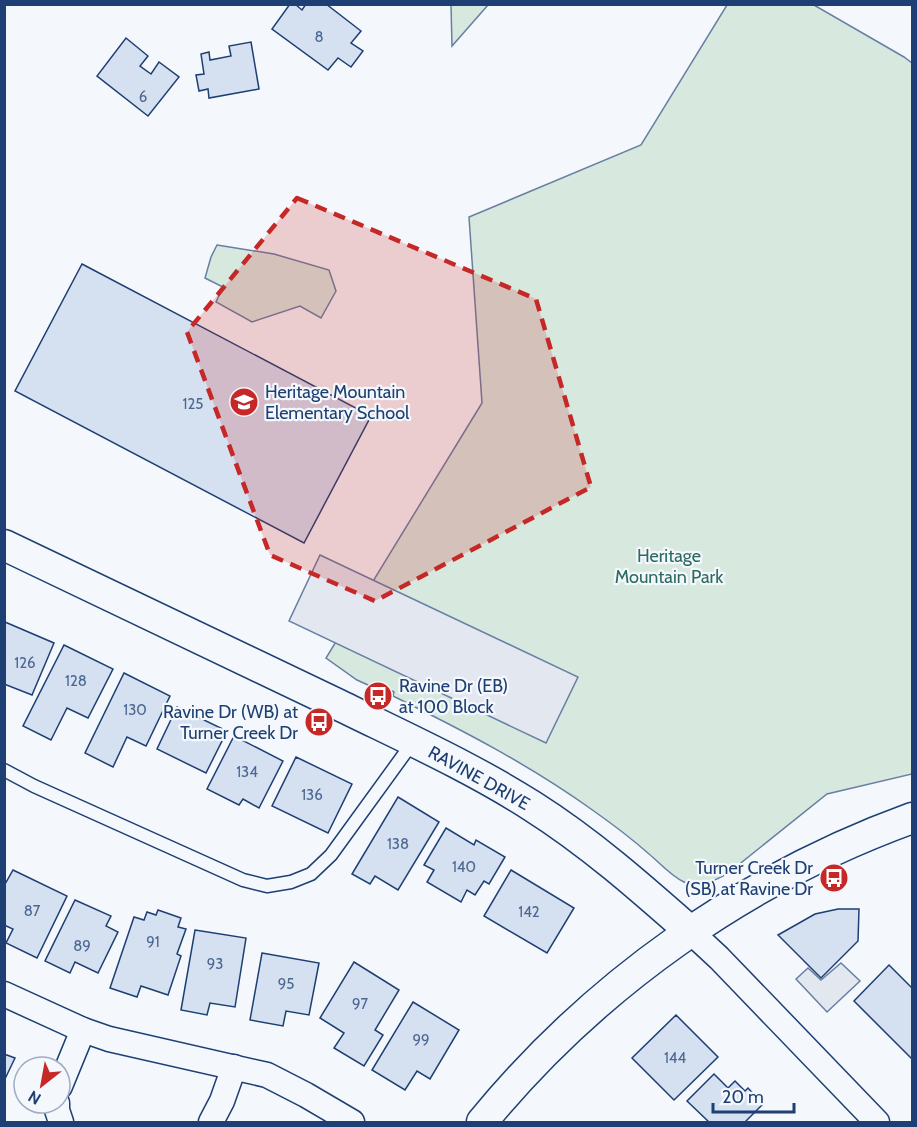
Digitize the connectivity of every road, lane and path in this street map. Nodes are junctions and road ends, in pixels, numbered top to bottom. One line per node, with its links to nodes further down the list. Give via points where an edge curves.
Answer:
1 (4, 545): 2 (street, RAVINE DRIVE)
2 (413, 742): 3 (lane, via 318,869 291,882 267,886 243,880); 5 (street, RAVINE DRIVE, via 532,806 600,855)
3 (4, 770)
4 (912, 818): 5 (street, via 788,872)
5 (691, 932): 12 (street, via 578,1022); 13 (street, RAVINE DRIVE)
6 (4, 994): 7 (street)
7 (83, 1030): 8 (street); 9 (street)
8 (72, 1057)
9 (234, 1067): 10 (street); 11 (street, via 281,1081)
10 (211, 1122)
11 (352, 1122)
12 (482, 1122)
13 (877, 1122)

